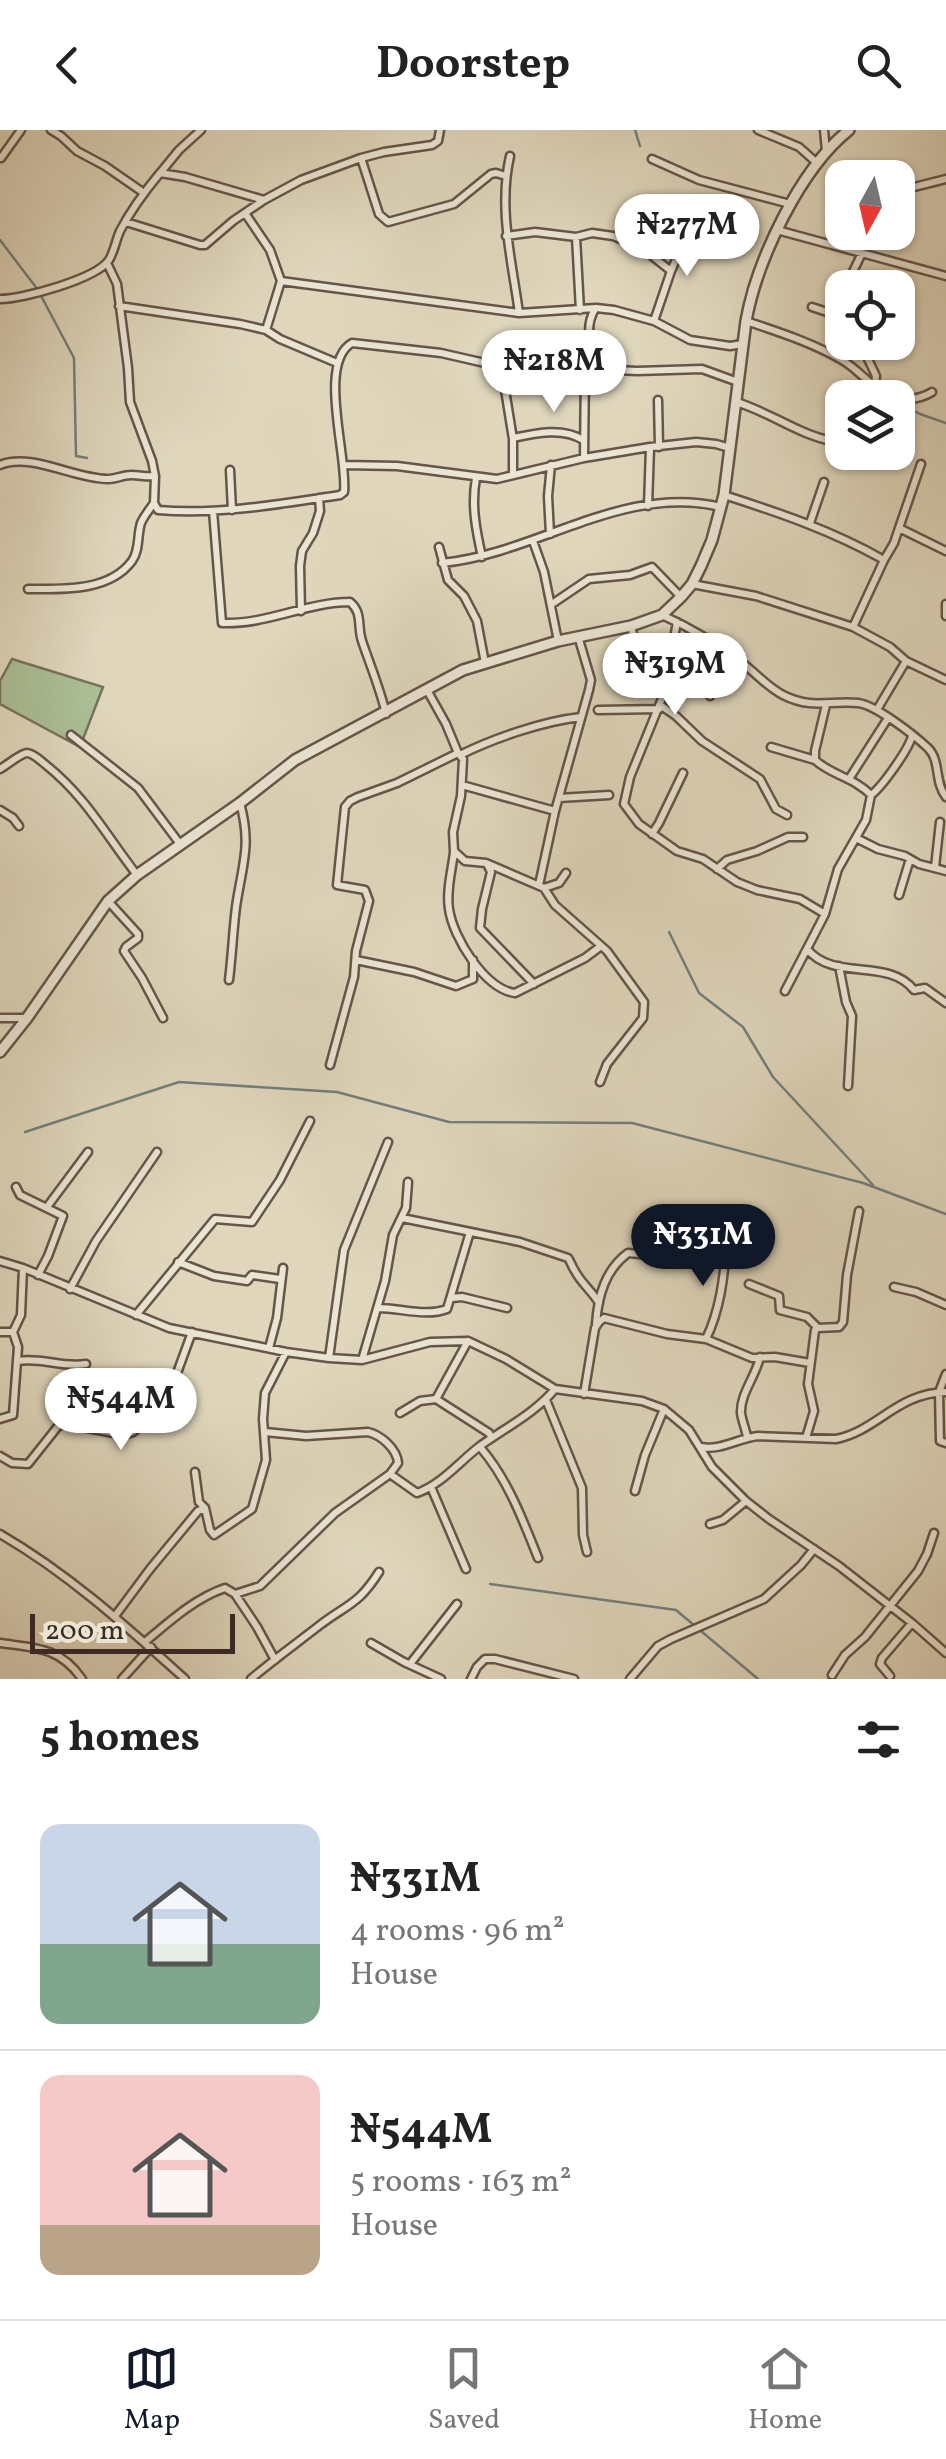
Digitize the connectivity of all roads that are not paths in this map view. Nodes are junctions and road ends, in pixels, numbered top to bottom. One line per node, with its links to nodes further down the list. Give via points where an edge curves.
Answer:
1 (21, 130): 10 (street)
2 (51, 130): 18 (street)
3 (201, 130): 14 (street)
4 (440, 130): 11 (street, via 432,145)
5 (758, 130): 13 (street)
6 (824, 130): 8 (street)
7 (848, 130): 8 (street)
8 (826, 152): 13 (street)
9 (510, 156): 15 (street)
10 (1, 158)
11 (361, 158): 15 (street, via 379,214 388,222 454,204 496,172); 19 (street)
12 (652, 159): 20 (street, via 716,185)
13 (817, 163): 20 (street)
14 (160, 173): 18 (street); 19 (street)
15 (506, 176): 25 (street)
16 (946, 179): 17 (street)
17 (915, 186)
18 (144, 193): 22 (street)
19 (264, 200): 21 (street)
20 (791, 204): 24 (street)
21 (244, 213): 22 (street, via 200,245); 34 (street, via 270,250)
22 (126, 222): 30 (street)
23 (691, 225): 32 (street)
24 (777, 230): 27 (street); 43 (street)
25 (506, 236): 26 (street); 40 (street)
26 (576, 236): 32 (street, via 613,236); 39 (street)
27 (825, 244)
28 (854, 250): 29 (street)
29 (862, 252): 31 (street); 33 (street)
30 (107, 263): 35 (street, via 55,288); 36 (street)
31 (854, 270)
32 (671, 271): 42 (street)
33 (946, 276)
34 (280, 282): 40 (street); 44 (street)
35 (0, 299)
36 (119, 306): 44 (street); 68 (street, via 130,402)
37 (596, 308): 39 (street); 42 (street); 48 (street, via 588,331)
38 (812, 308): 41 (street)
39 (580, 310): 40 (street)
40 (520, 312)
41 (825, 313)
42 (654, 321): 45 (street, via 690,340)
43 (746, 321): 45 (street); 50 (street, via 829,353)
44 (266, 330): 46 (street)
45 (743, 344): 51 (street)
46 (337, 363): 49 (street, via 352,343 468,357); 63 (street)
47 (585, 370): 48 (street); 49 (street); 58 (street)
48 (598, 370): 51 (street, via 702,369)
49 (502, 371): 56 (street)
50 (868, 380)
51 (738, 382): 55 (street)
52 (932, 392): 53 (street)
53 (915, 398)
54 (658, 400): 59 (street)
55 (736, 402): 57 (street); 60 (street)
56 (513, 438): 58 (street, via 558,432); 67 (street)
57 (825, 440)
58 (584, 441): 61 (street)
59 (655, 447): 60 (street, via 696,442); 61 (street); 74 (street)
60 (730, 448): 71 (street)
61 (584, 458): 64 (street)
62 (921, 464): 79 (street)
63 (344, 465): 69 (street); 72 (street, via 344,492)
64 (550, 465): 67 (street); 80 (street)
65 (0, 466): 68 (street, via 14,461 108,479)
66 (230, 470): 76 (street)
67 (513, 475): 69 (street)
68 (155, 476): 73 (street)
69 (476, 478): 84 (street)
70 (824, 482): 78 (street)
71 (724, 495): 75 (street); 78 (street)
72 (319, 498): 76 (street); 92 (street, via 313,533 302,550)
73 (154, 504): 77 (street, via 158,510); 88 (street, via 140,525 133,561 121,570 76,589)
74 (648, 506): 75 (street, via 682,501); 80 (street)
75 (721, 507): 87 (street)
76 (232, 510): 77 (street)
77 (213, 511): 92 (street, via 222,623)
78 (810, 523): 85 (street)
79 (899, 528): 83 (street); 85 (street)
80 (550, 534): 81 (street)
81 (532, 541): 84 (street); 90 (street)
82 (438, 547): 86 (street)
83 (946, 552)
84 (482, 557): 86 (street)
85 (884, 560): 97 (street)
86 (442, 563): 102 (street, via 477,621)
87 (692, 584): 89 (street); 97 (street)
88 (28, 589)
89 (681, 597): 90 (street, via 652,567 589,579); 93 (street)
90 (552, 604): 99 (street)
91 (946, 604): 94 (street)
92 (301, 610): 111 (street, via 343,602 358,609)
93 (662, 615): 95 (street); 96 (street)
94 (946, 616)
95 (678, 622): 100 (street); 108 (street)
96 (632, 626): 98 (street); 104 (street)
97 (853, 626): 101 (street)
98 (578, 636): 99 (street); 112 (street, via 591,680)
99 (558, 641): 102 (street)
100 (726, 651): 106 (street); 107 (street, via 781,694)
101 (906, 661): 103 (street); 109 (street)
102 (485, 663): 105 (street)
103 (946, 680)
104 (631, 681)
105 (428, 690): 111 (street); 117 (street)
106 (710, 696)
107 (826, 705): 109 (street); 118 (street)
108 (659, 707): 110 (street); 132 (street, via 760,779 776,809); 135 (street, via 624,804)
109 (878, 708): 113 (street)
110 (598, 710)
111 (386, 714): 129 (street, via 295,760)
112 (581, 717): 117 (street); 128 (street)
113 (888, 718): 115 (street); 123 (street)
114 (70, 735): 138 (street, via 138,788)
115 (912, 736): 120 (street, via 932,751); 125 (street)
116 (771, 746): 118 (street)
117 (459, 754): 124 (street); 154 (street, via 345,807 338,885 365,890 369,901)
118 (815, 760): 123 (street)
119 (946, 763): 120 (street)
120 (936, 765): 127 (street)
121 (0, 769): 146 (street, via 22,754 35,756 69,783)
122 (683, 773): 135 (street)
123 (849, 778): 125 (street)
124 (462, 785): 131 (street); 139 (street)
125 (871, 794): 137 (street)
126 (609, 795): 128 (street)
127 (946, 796)
128 (558, 798): 131 (street)
129 (240, 802): 138 (street); 156 (street, via 246,856)
130 (0, 810): 134 (street)
131 (555, 811): 147 (street)
132 (787, 815)
133 (940, 822): 143 (street)
134 (19, 826)
135 (652, 834): 142 (street)
136 (803, 837): 142 (street)
137 (856, 838): 140 (street); 150 (street)
138 (180, 844): 146 (street)
139 (454, 851): 141 (street, via 465,861); 153 (street, via 448,907)
140 (910, 859): 143 (street); 148 (street)
141 (486, 863): 147 (street); 157 (street, via 491,872 480,928)
142 (717, 868): 150 (street, via 737,882 800,898)
143 (935, 868): 144 (street)
144 (946, 871)
145 (566, 873): 147 (street, via 560,883)
146 (137, 874): 149 (street)
147 (542, 887): 151 (street)
148 (898, 895)
149 (108, 901): 161 (street); 162 (street, via 138,934 124,952)
150 (825, 914): 152 (street)
151 (602, 946): 157 (street); 165 (street, via 644,1002 643,1018)
152 (807, 949): 155 (street); 158 (street)
153 (473, 959): 154 (street, via 473,980 456,986); 157 (street, via 502,992)
154 (356, 960): 164 (street)
155 (839, 965): 159 (street, via 895,975); 166 (street, via 852,1016)
156 (229, 980)
157 (534, 984)
158 (785, 992)
159 (946, 1003)
160 (0, 1018): 161 (street)
161 (28, 1018): 163 (street)
162 (163, 1018)
163 (0, 1052)
164 (330, 1065)
165 (600, 1082)
166 (848, 1086)
167 (310, 1121): 180 (street, via 252,1222 215,1218)
168 (388, 1142): 204 (street, via 344,1250)
169 (88, 1152): 173 (street)
170 (157, 1152): 187 (street)
171 (408, 1182): 175 (street)
172 (16, 1187): 173 (street)
173 (48, 1207): 183 (street, via 63,1221)
174 (859, 1211): 195 (street, via 843,1322)
175 (402, 1218): 176 (street); 191 (street)
176 (470, 1232): 188 (street); 189 (street, via 568,1258)
177 (726, 1246): 199 (street)
178 (640, 1254): 189 (street, via 628,1252 611,1270)
179 (0, 1261): 181 (street)
180 (178, 1262): 184 (street, via 214,1276); 193 (street)
181 (23, 1268): 183 (street); 197 (street, via 21,1316)
182 (284, 1268): 184 (street)
183 (38, 1275): 187 (street)
184 (280, 1279): 201 (street)
185 (750, 1284): 195 (street, via 779,1296 780,1310 807,1317)
186 (894, 1287): 190 (street)
187 (70, 1288): 193 (street)
188 (452, 1298): 191 (street, via 447,1309 432,1313); 192 (street)
189 (599, 1303): 194 (street)
190 (946, 1305)
191 (378, 1308): 205 (street)
192 (507, 1308)
193 (136, 1315): 198 (street)
194 (595, 1328): 199 (street, via 604,1318); 212 (street)
195 (818, 1328): 207 (street)
196 (0, 1332): 197 (street)
197 (13, 1332): 206 (street)
198 (192, 1332): 201 (street); 225 (street, via 170,1395 132,1432 60,1425 28,1464)
199 (706, 1339): 203 (street)
200 (468, 1341): 205 (street, via 430,1342); 210 (street); 213 (street)
201 (269, 1348): 202 (street)
202 (286, 1352): 204 (street); 218 (street, via 265,1394)
203 (760, 1357): 207 (street); 220 (street, via 741,1412)
204 (328, 1358): 205 (street)
205 (362, 1360)
206 (18, 1361): 208 (street); 217 (street, via 13,1415)
207 (810, 1363): 221 (street, via 814,1412)
208 (86, 1364)
209 (946, 1374): 211 (street)
210 (555, 1388): 212 (street); 214 (street)
211 (942, 1392): 221 (street, via 901,1403 847,1437); 222 (street, via 940,1440)
212 (584, 1394): 215 (street)
213 (436, 1399): 216 (street); 219 (street)
214 (546, 1400): 219 (street); 236 (street, via 582,1488)
215 (664, 1409): 224 (street); 229 (street)
216 (400, 1412)
217 (0, 1418)
218 (264, 1432): 227 (street, via 376,1434 397,1456); 231 (street, via 266,1460 252,1508 214,1535)
219 (492, 1438): 223 (street)
220 (747, 1438): 221 (street); 224 (street)
221 (806, 1438)
222 (946, 1443)
223 (480, 1446): 228 (street); 237 (street)
224 (699, 1447): 230 (street)
225 (0, 1456)
226 (195, 1472): 231 (street)
227 (390, 1474): 228 (street, via 416,1493); 240 (street, via 335,1513 260,1586)
228 (431, 1487): 238 (street)
229 (635, 1491)
230 (746, 1500): 232 (street); 235 (street)
231 (204, 1508): 243 (street)
232 (710, 1524)
233 (934, 1533): 242 (street, via 918,1571)
234 (0, 1534): 243 (street)
235 (814, 1549): 242 (street); 260 (street, via 764,1599 658,1646)
236 (587, 1552)
237 (538, 1558)
238 (466, 1568)
239 (379, 1572): 249 (street, via 356,1602)
240 (235, 1594): 247 (street, via 216,1591); 249 (street)
241 (456, 1604): 250 (street)
242 (889, 1606): 244 (street); 251 (street)
243 (115, 1616): 247 (street)
244 (912, 1622): 248 (street); 252 (street, via 882,1658)
245 (372, 1642): 250 (street)
246 (0, 1643): 253 (street, via 55,1652)
247 (148, 1645): 254 (street); 255 (street)
248 (946, 1654)
249 (275, 1660): 256 (street)
250 (410, 1664): 257 (street)
251 (832, 1675)
252 (890, 1676)
253 (82, 1679)
254 (122, 1679)
255 (185, 1679)
256 (250, 1679)
257 (441, 1679)
258 (471, 1679): 259 (street, via 484,1659 495,1659)
259 (574, 1679)
260 (630, 1679)

